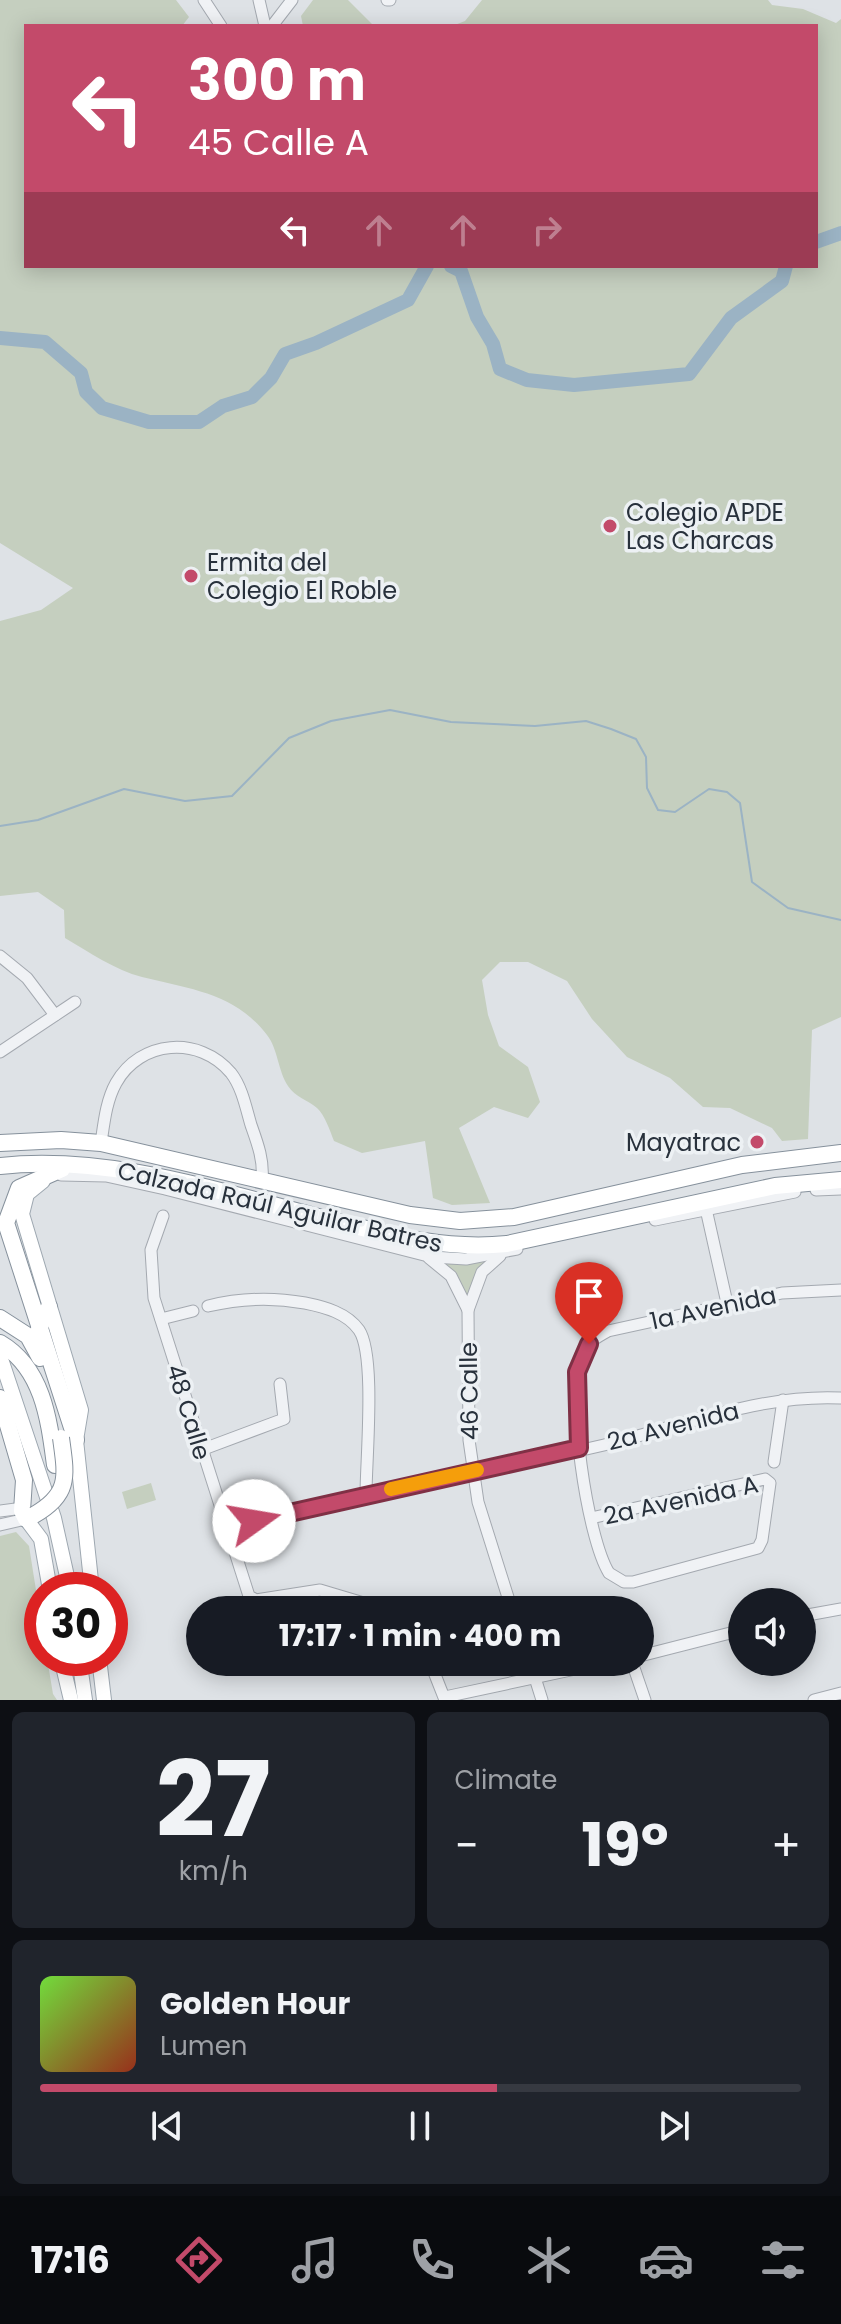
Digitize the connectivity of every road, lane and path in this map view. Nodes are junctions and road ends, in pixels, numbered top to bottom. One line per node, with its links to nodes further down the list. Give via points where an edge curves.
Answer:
1 (259, 0): 5 (street)
2 (292, 0): 6 (street)
3 (207, 6): 4 (street)
4 (219, 24)
5 (265, 24)
6 (274, 24)
7 (3, 962): 9 (street, via 38,989)
8 (75, 1002): 9 (street)
9 (55, 1015): 10 (street)
10 (0, 1052)
11 (20, 1142): 12 (highway, Calzada Raúl Aguilar Batres); 13 (highway, Calzada Raúl Aguilar Batres); 14 (main road)
12 (0, 1143)
13 (101, 1143): 18 (highway, Calzada Raúl Aguilar Batres); 18 (street, via 109,1101 124,1071 156,1049 188,1049 213,1058 234,1078 256,1137)
14 (0, 1153)
15 (841, 1153): 18 (highway, Calzada Raúl Aguilar Batres, via 742,1165 514,1217 473,1221 410,1215)
16 (0, 1166): 17 (highway, Calzada Raúl Aguilar Batres)
17 (57, 1172): 23 (highway, Calzada Raúl Aguilar Batres, via 165,1179); 25 (street, via 165,1189); 29 (main road, via 27,1194 22,1214); 34 (highway, via 19,1188 6,1223)
18 (262, 1179)
19 (841, 1180): 23 (highway, Calzada Raúl Aguilar Batres, via 775,1186 507,1244 475,1247)
20 (841, 1189): 21 (street, via 784,1193)
21 (706, 1209): 24 (street); 27 (street)
22 (163, 1216): 32 (street, 48 Calle, via 151,1258)
23 (406, 1239): 25 (highway)
24 (507, 1251): 25 (street, via 466,1259); 30 (street, 46 Calle, via 482,1272)
25 (422, 1255): 30 (street, 46 Calle, via 451,1276)
26 (841, 1290): 27 (street, 1a Avenida, via 791,1291)
27 (727, 1303): 42 (street, 1a Avenida, via 608,1331 589,1344 577,1372)
28 (208, 1306): 46 (street, via 243,1299 289,1300 338,1313 357,1327 368,1353)
29 (49, 1307): 34 (highway); 41 (main road, via 81,1410)
30 (468, 1310): 45 (street, 46 Calle)
31 (193, 1311): 32 (street)
32 (161, 1319): 43 (street, 48 Calle)
33 (7, 1322): 36 (highway, via 28,1336)
34 (39, 1329): 36 (highway)
35 (0, 1348): 48 (highway, via 23,1359 34,1376 55,1465 51,1489); 53 (main road)
36 (54, 1378): 41 (highway)
37 (280, 1384): 43 (street, via 284,1419)
38 (0, 1398): 48 (highway)
39 (841, 1398): 40 (street, 2a Avenida)
40 (783, 1400): 42 (street, 2a Avenida); 44 (street)
41 (68, 1439): 48 (highway, bridge, via 62,1491 52,1504); 54 (main road)
42 (579, 1448): 45 (street, 2a Avenida); 49 (street)
43 (201, 1450): 51 (street, 48 Calle)
44 (774, 1462)
45 (472, 1471): 46 (street, 2a Avenida); 58 (street, 46 Calle)
46 (366, 1494): 51 (street, 2a Avenida)
47 (0, 1511): 48 (street)
48 (28, 1512): 50 (street); 52 (main road, via 41,1539)
49 (591, 1518): 49 (street, 2a Avenida A, via 604,1564 616,1579 633,1582 758,1548 770,1483 760,1479)
50 (0, 1525)
51 (225, 1528): 55 (street, 48 Calle)
52 (47, 1572)
53 (66, 1572)
54 (89, 1572)
55 (249, 1596)
56 (282, 1596): 57 (street, 48 Calle, via 320,1590)
57 (340, 1596)
58 (507, 1596)
59 (841, 1609): 60 (street)
60 (816, 1613)
61 (728, 1634): 62 (street)
62 (654, 1652)
63 (65, 1676): 72 (main road)
64 (82, 1676): 73 (main road)
65 (101, 1676): 74 (main road)
66 (436, 1676): 71 (street)
67 (540, 1676): 69 (street)
68 (637, 1676): 76 (street)
69 (535, 1677): 71 (street); 75 (street)
70 (841, 1693): 77 (street)
71 (445, 1698)
72 (71, 1700)
73 (85, 1700)
74 (104, 1700)
75 (542, 1700)
76 (645, 1700)
77 (814, 1700)

